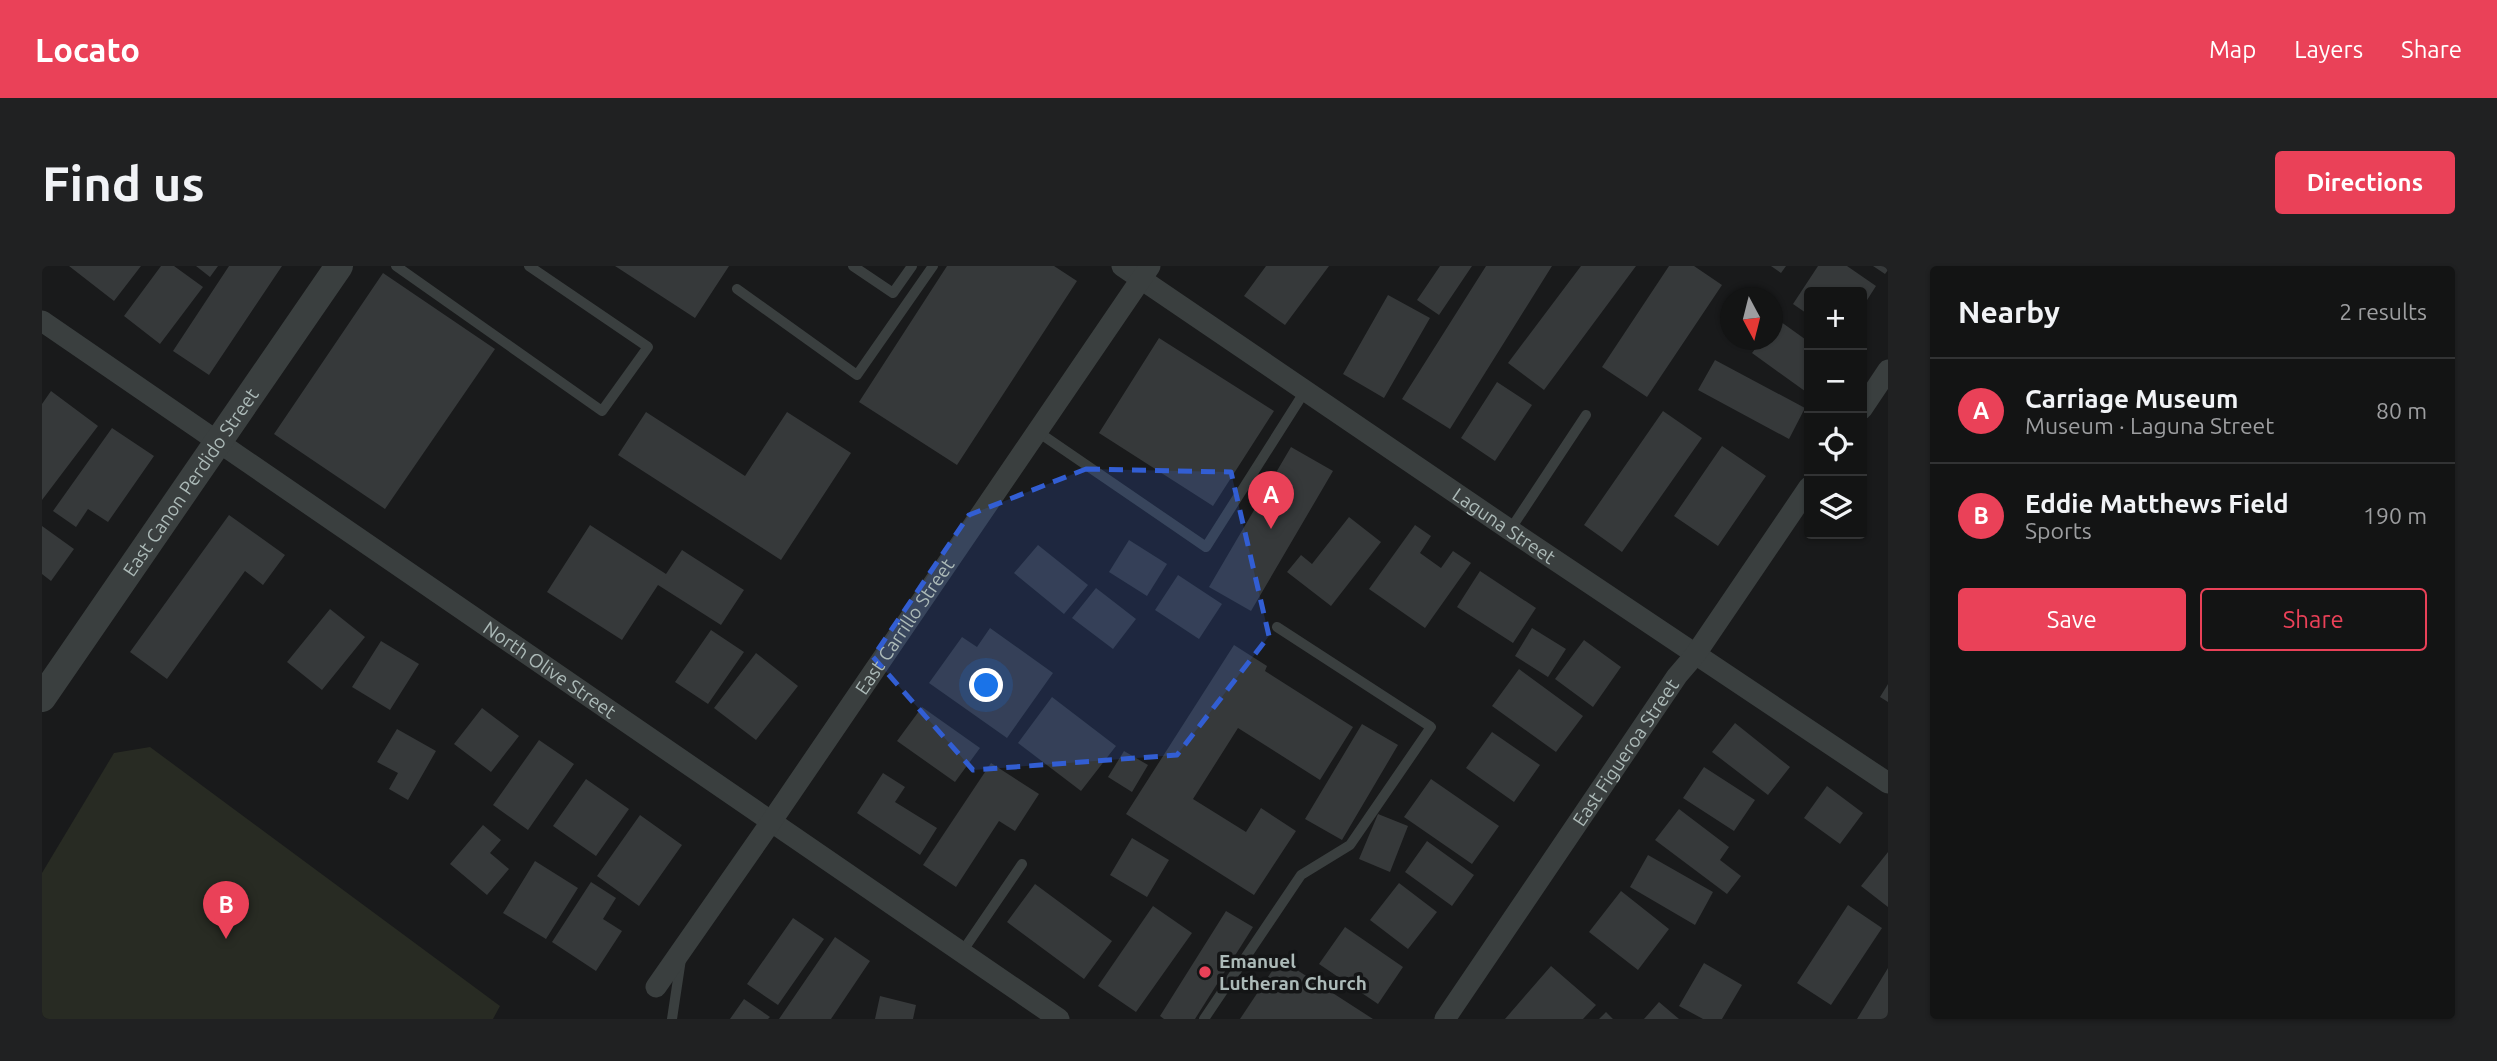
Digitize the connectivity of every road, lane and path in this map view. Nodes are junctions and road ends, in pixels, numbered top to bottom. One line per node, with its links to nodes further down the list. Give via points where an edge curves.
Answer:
1 (339, 266): 16 (street, East Canon Perdido Street)
2 (396, 266): 3 (lane, via 602,411 648,347)
3 (529, 266)
4 (853, 266): 5 (lane, via 893,293)
5 (912, 266)
6 (933, 266): 9 (lane, via 857,375)
7 (1122, 266): 8 (street, Laguna Street)
8 (1146, 272): 12 (street, Laguna Street); 15 (street, East Carrillo Street)
9 (737, 289)
10 (42, 321): 16 (street, North Olive Street)
11 (1888, 370): 13 (street)
12 (1305, 391): 15 (lane, via 1206,547); 18 (street, Laguna Street)
13 (1867, 402)
14 (1587, 415): 18 (lane)
15 (1038, 432): 23 (street, East Carrillo Street)
16 (217, 443): 21 (street, East Canon Perdido Street); 23 (street, North Olive Street)
17 (1804, 493): 20 (street, East Figueroa Street)
18 (1510, 530): 20 (street, Laguna Street)
19 (1278, 627): 30 (lane, via 1431,727 1350,845 1301,875)
20 (1695, 655): 22 (street, Laguna Street); 31 (street, East Figueroa Street)
21 (42, 698)
22 (1888, 783)
23 (771, 822): 25 (street, East Carrillo Street); 26 (street, North Olive Street)
24 (1022, 864): 26 (lane)
25 (682, 950): 27 (street, East Carrillo Street); 28 (lane)
26 (962, 953): 29 (street, North Olive Street)
27 (656, 987)
28 (672, 1019)
29 (1059, 1019)
30 (1203, 1019)
31 (1445, 1019)

